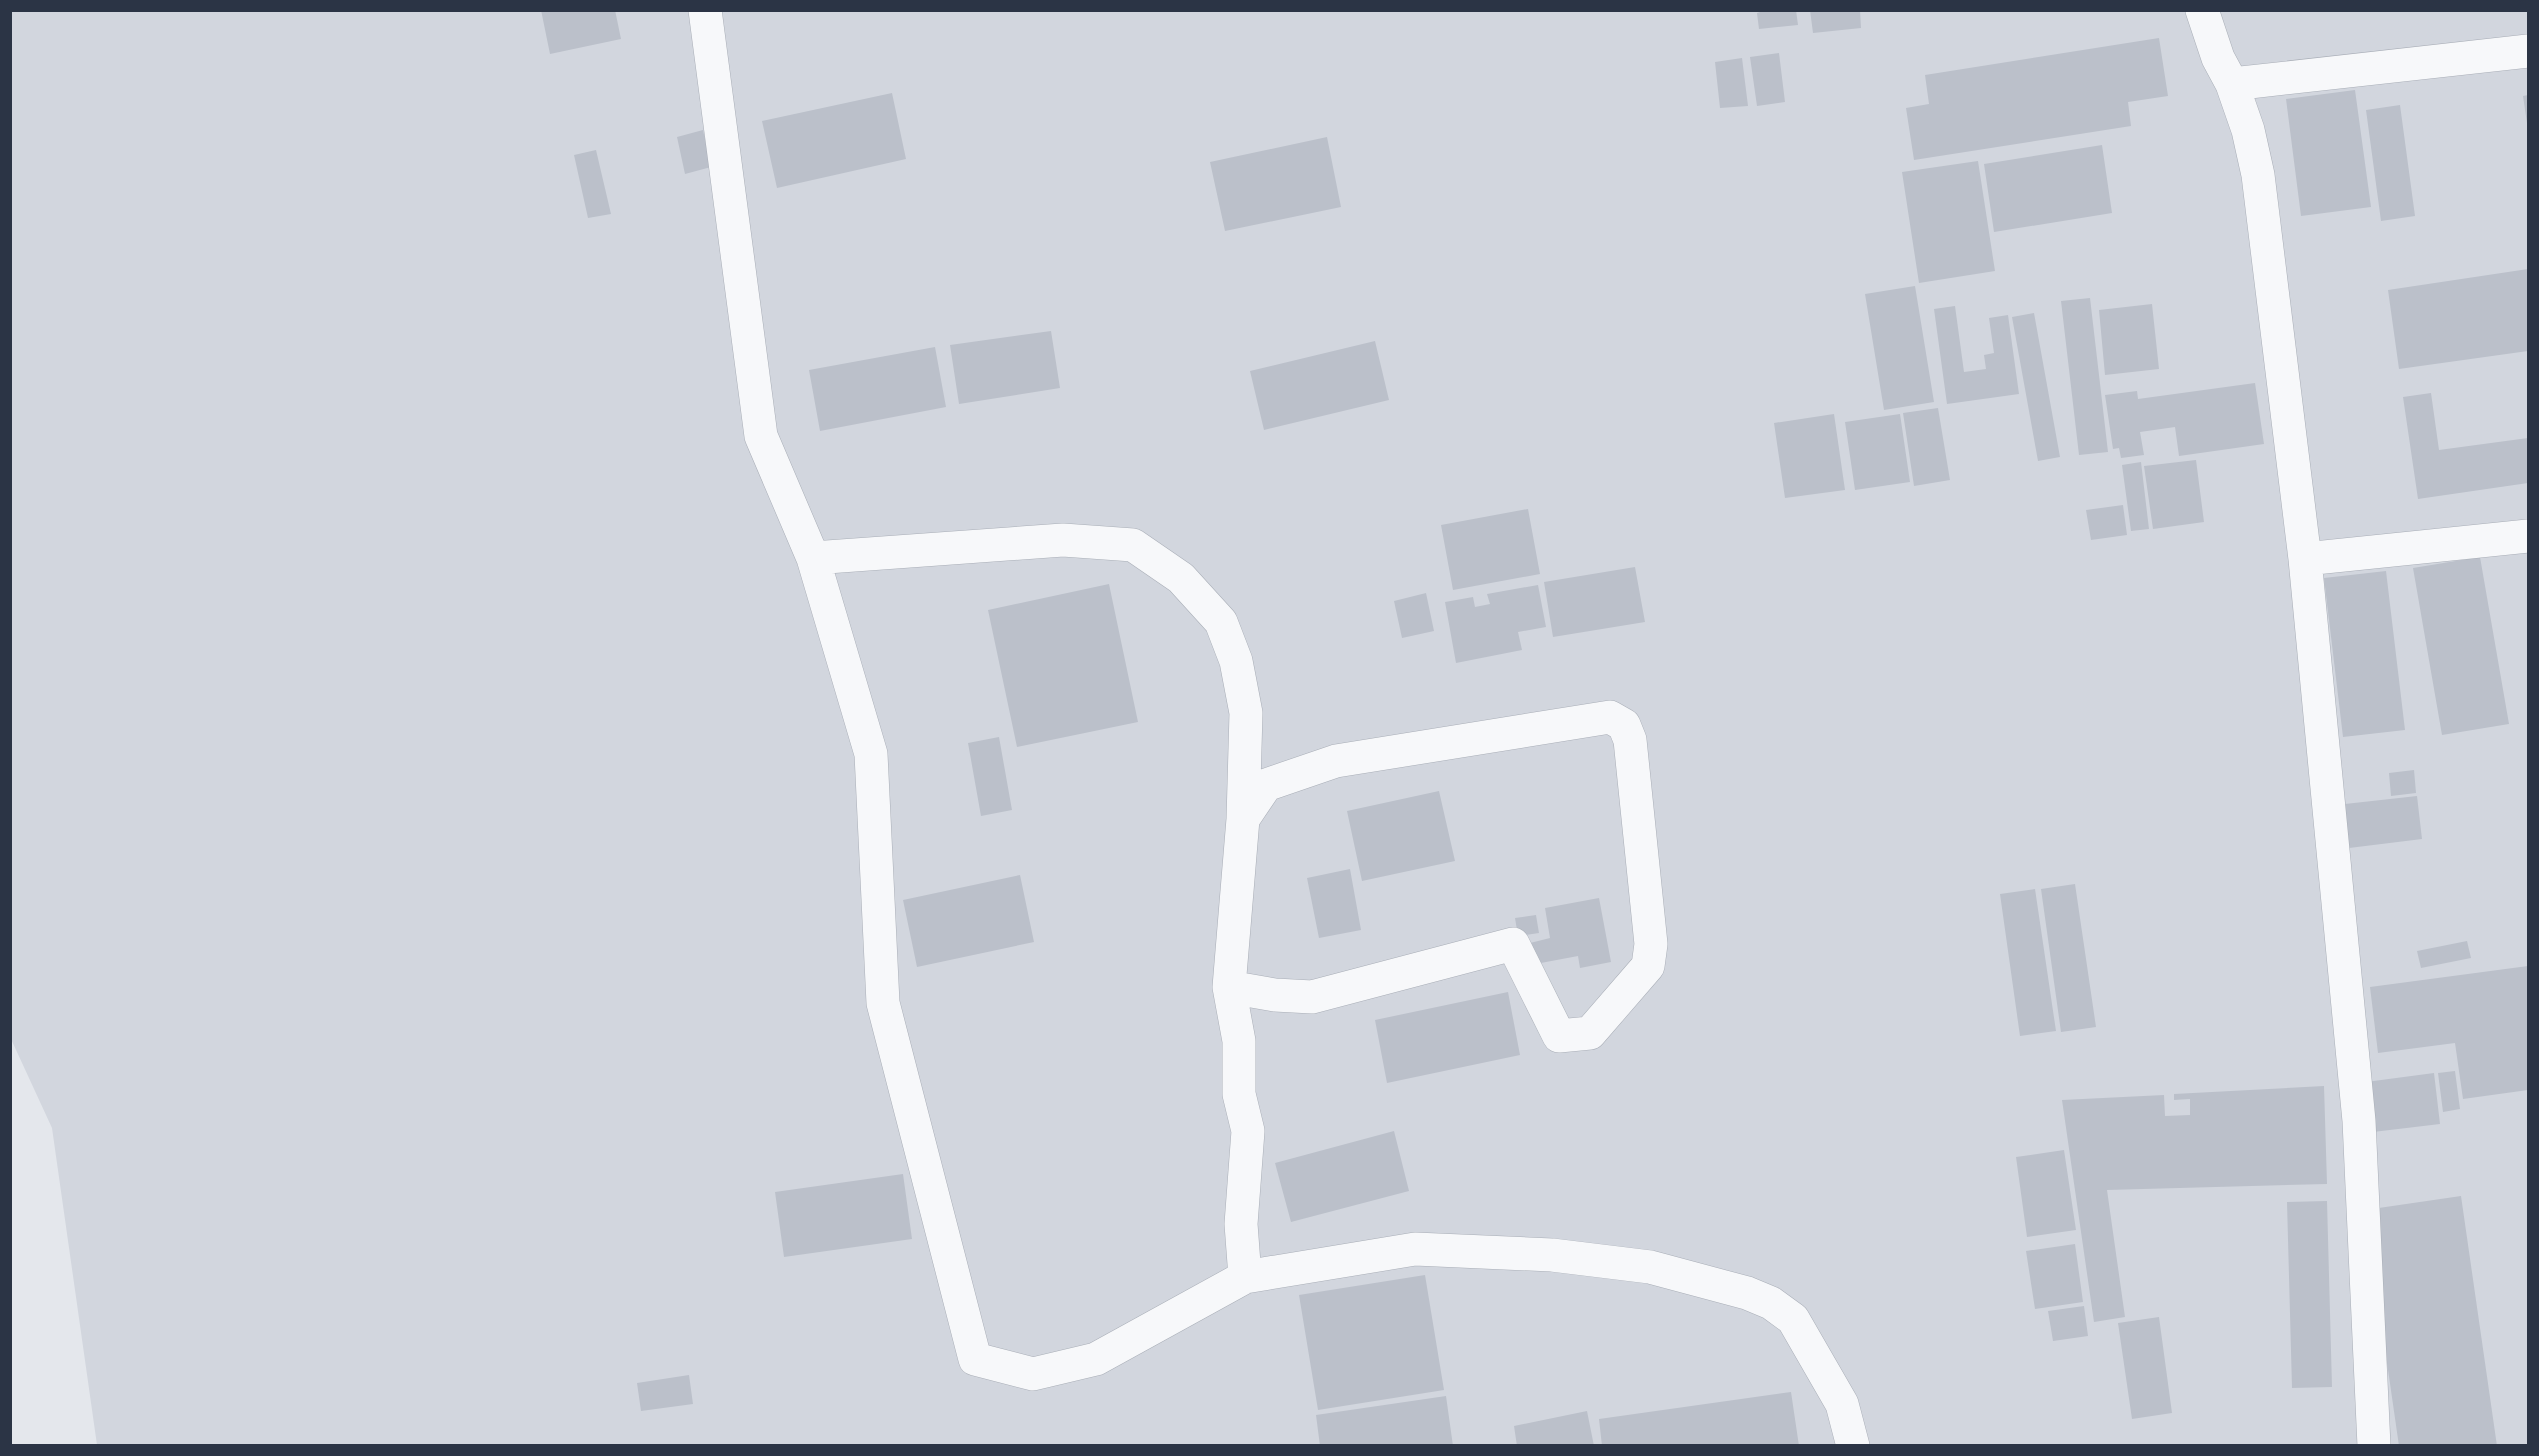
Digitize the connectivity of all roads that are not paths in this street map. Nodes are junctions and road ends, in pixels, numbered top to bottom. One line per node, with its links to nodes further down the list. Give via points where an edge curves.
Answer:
1 (705, 10): 6 (street, via 761,436)
2 (2202, 10): 4 (street, via 2218,58)
3 (2529, 51): 4 (street)
4 (2232, 84): 7 (street, via 2258,175)
5 (2529, 536): 7 (street)
6 (813, 558): 8 (street, via 1063,540 1133,545 1181,578 1221,622 1236,661 1246,713); 10 (street, via 871,754 883,1003 975,1359 1033,1374 1096,1359)
7 (2305, 559): 12 (street, via 2359,1121)
8 (1243, 819): 9 (street); 9 (street, via 1266,785 1336,761 1610,717 1624,725 1630,740 1651,944 1648,966 1590,1033 1559,1036 1513,944 1312,997)
9 (1229, 987): 10 (street, via 1239,1041 1239,1094 1248,1131 1241,1224)
10 (1245, 1277): 11 (street, via 1415,1249 1552,1255 1650,1267 1747,1293 1771,1303 1793,1319 1842,1404)
11 (1852, 1446)
12 (2374, 1446)

